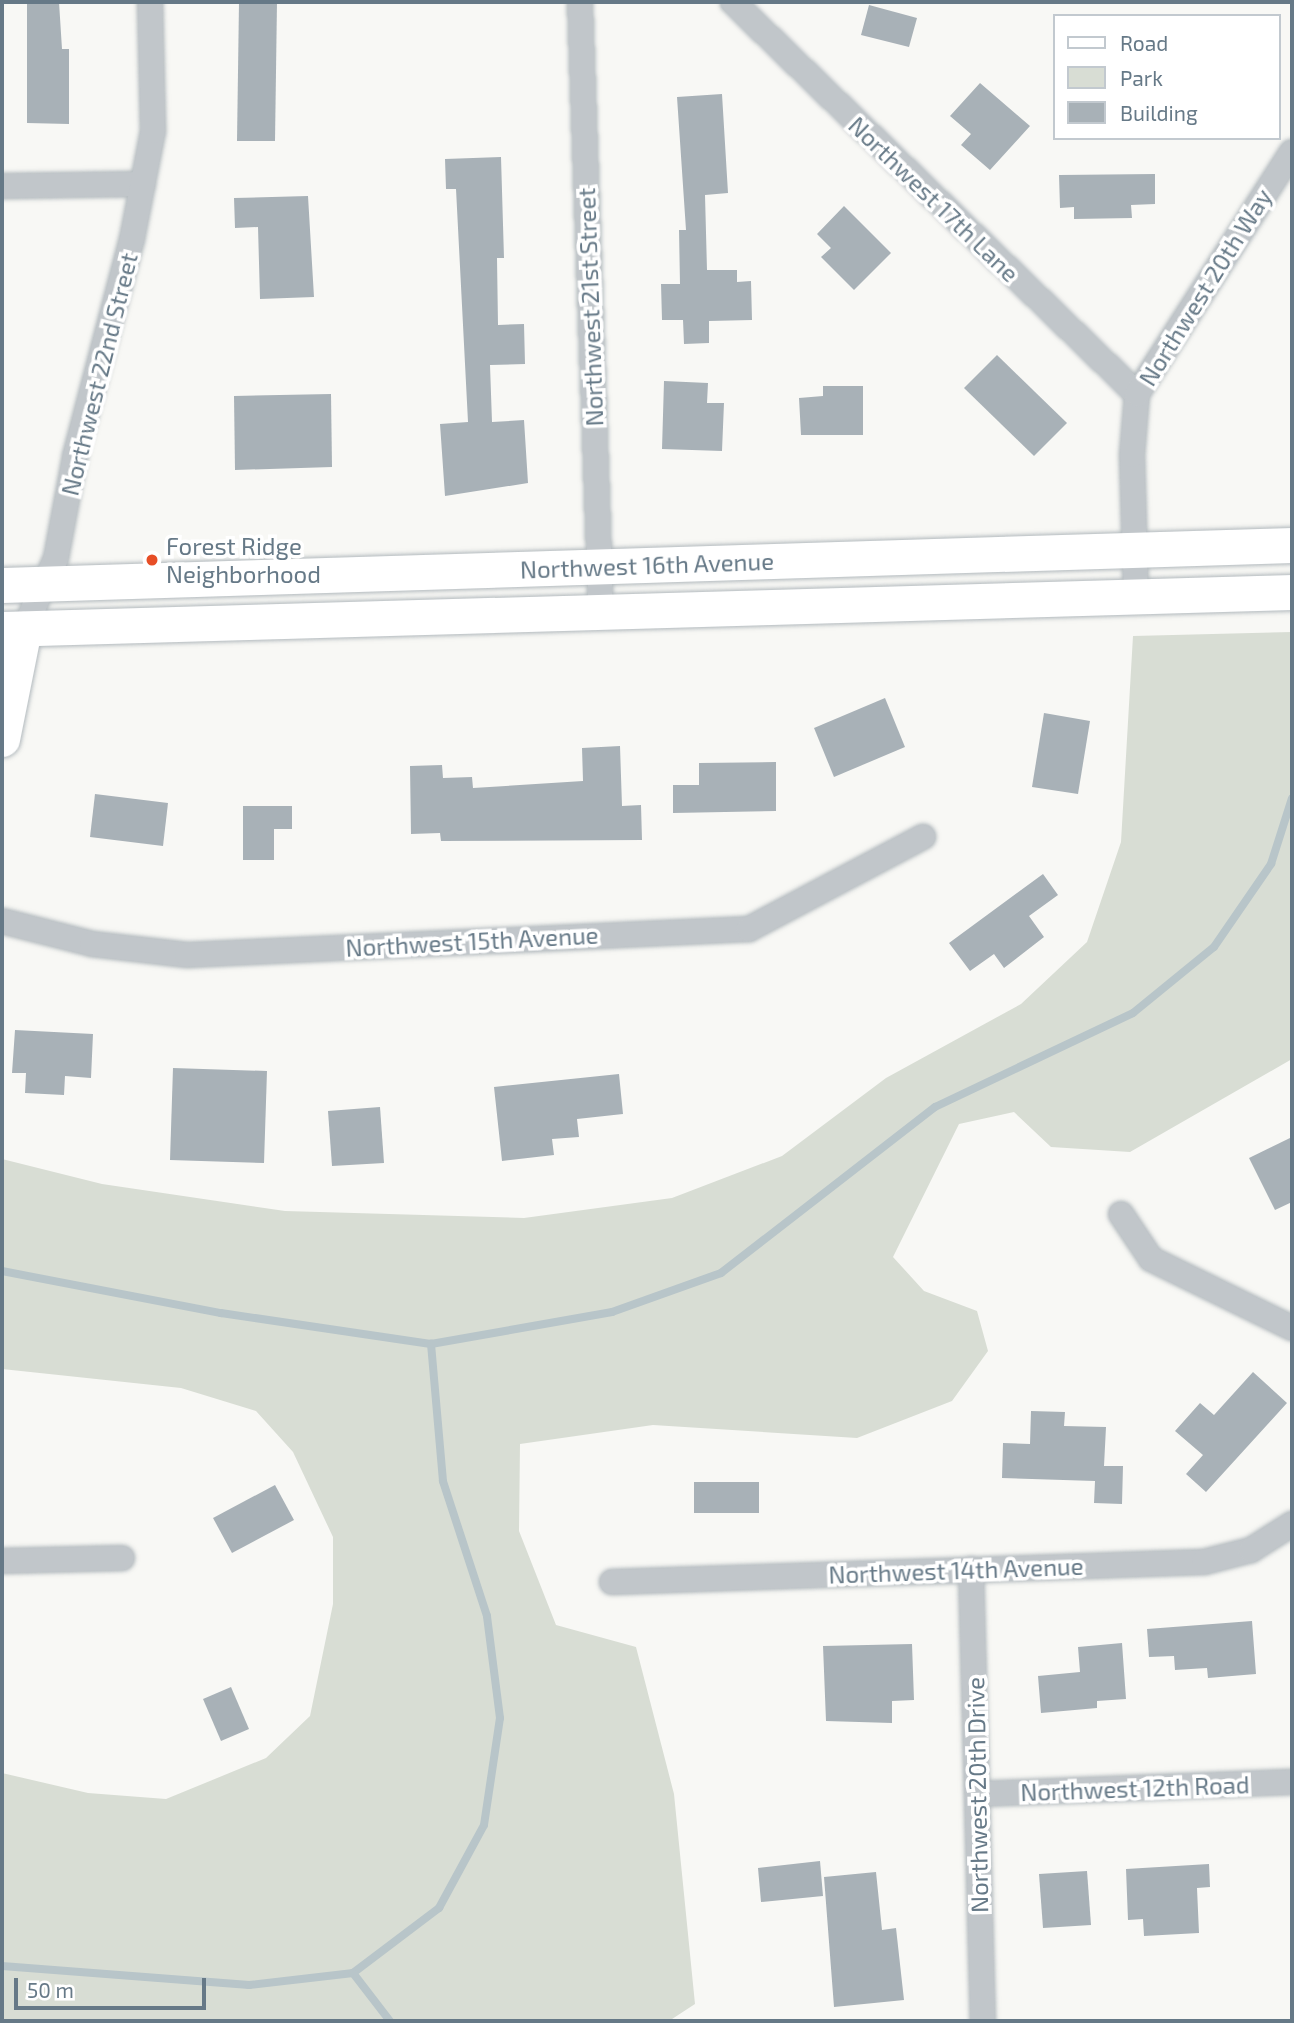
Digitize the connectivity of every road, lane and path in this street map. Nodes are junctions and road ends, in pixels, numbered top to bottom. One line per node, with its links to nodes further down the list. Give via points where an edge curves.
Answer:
1 (150, 2): 5 (street, Northwest 22nd Street, via 153,131)
2 (580, 2): 10 (street, Northwest 21st Street)
3 (733, 2): 7 (street, Northwest 17th Lane)
4 (1292, 152): 7 (street, Northwest 20th Way)
5 (143, 184): 6 (street); 11 (street, Northwest 22nd Street, via 75,456 56,558)
6 (2, 186)
7 (1138, 394): 9 (street, Northwest 20th Way, via 1132,454)
8 (1292, 545): 9 (main road, Northwest 16th Avenue)
9 (1134, 550): 10 (main road, Northwest 16th Avenue); 14 (street, Northwest 20th Way)
10 (598, 566): 11 (main road, Northwest 16th Avenue); 15 (street, Northwest 21st Street)
11 (44, 584): 12 (main road, Northwest 16th Avenue); 16 (street, Northwest 22nd Street)
12 (2, 585)
13 (1292, 592): 14 (main road, Northwest 16th Avenue)
14 (1136, 597): 15 (main road, Northwest 16th Avenue)
15 (601, 612): 16 (main road, Northwest 16th Avenue)
16 (13, 629): 17 (main road, Northwest 22nd Street)
17 (2, 739)
18 (923, 837): 19 (street, Northwest 15th Avenue, via 749,929 187,955 92,944)
19 (2, 921)
20 (1121, 1214): 21 (street, via 1151,1259)
21 (1292, 1328)
22 (1292, 1524): 25 (street, Northwest 14th Avenue, via 1251,1550 1204,1562)
23 (122, 1558): 24 (street)
24 (2, 1561)
25 (971, 1569): 26 (street, Northwest 14th Avenue); 28 (street, Northwest 20th Drive)
26 (612, 1582)
27 (1292, 1782): 28 (street, Northwest 12th Road)
28 (977, 1794): 29 (street, Northwest 20th Drive)
29 (983, 2021)

